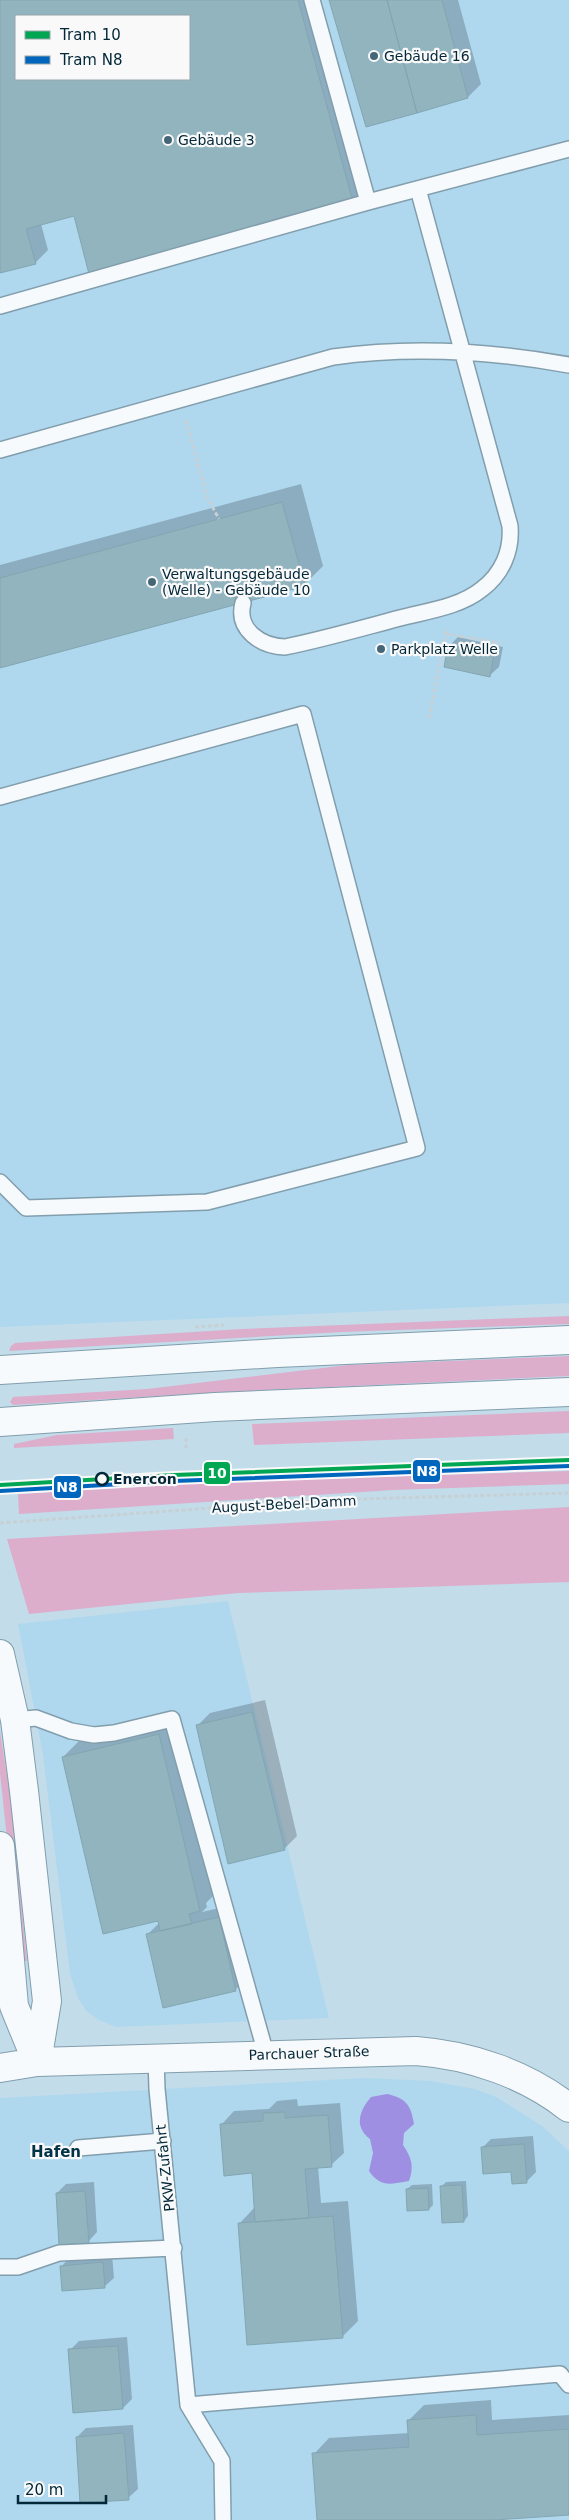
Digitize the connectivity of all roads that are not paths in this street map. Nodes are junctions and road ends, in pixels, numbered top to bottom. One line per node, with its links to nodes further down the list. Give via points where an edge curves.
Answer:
1 (312, 0): 4 (lane)
2 (569, 149): 3 (lane)
3 (418, 189): 4 (lane); 6 (lane)
4 (368, 202): 5 (lane)
5 (0, 306)
6 (461, 353): 7 (lane, via 531,358); 8 (lane, via 401,352 333,357); 9 (lane, via 508,519 510,540 506,559 487,585 473,596 442,607 285,647 263,644 252,635 242,615)
7 (569, 365)
8 (0, 450)
9 (243, 603)
10 (0, 798): 11 (lane, via 304,714 417,1148 207,1202 26,1208)
11 (0, 1182)
12 (569, 1340): 13 (street)
13 (0, 1370)
14 (569, 1392): 15 (street, via 215,1407)
15 (0, 1422)
16 (0, 1654): 17 (street)
17 (15, 1720): 19 (lane, via 36,1718 71,1731 94,1735 172,1718); 21 (street, via 47,2000)
18 (0, 1846): 21 (street, via 14,2006)
19 (266, 2054): 20 (street, Parchauer Straße); 23 (street, Parchauer Straße, via 437,2052 507,2073)
20 (156, 2059): 21 (street, Parchauer Straße); 24 (lane, PKW-Zufahrt)
21 (37, 2062): 22 (street, Parchauer Straße)
22 (0, 2068)
23 (569, 2108)
24 (163, 2141): 25 (lane); 26 (lane, PKW-Zufahrt)
25 (78, 2148)
26 (174, 2248): 27 (lane, via 59,2253 18,2267); 29 (lane, PKW-Zufahrt)
27 (0, 2268)
28 (569, 2385): 29 (lane, via 560,2374)
29 (188, 2405): 30 (lane, via 222,2461)
30 (223, 2520)

